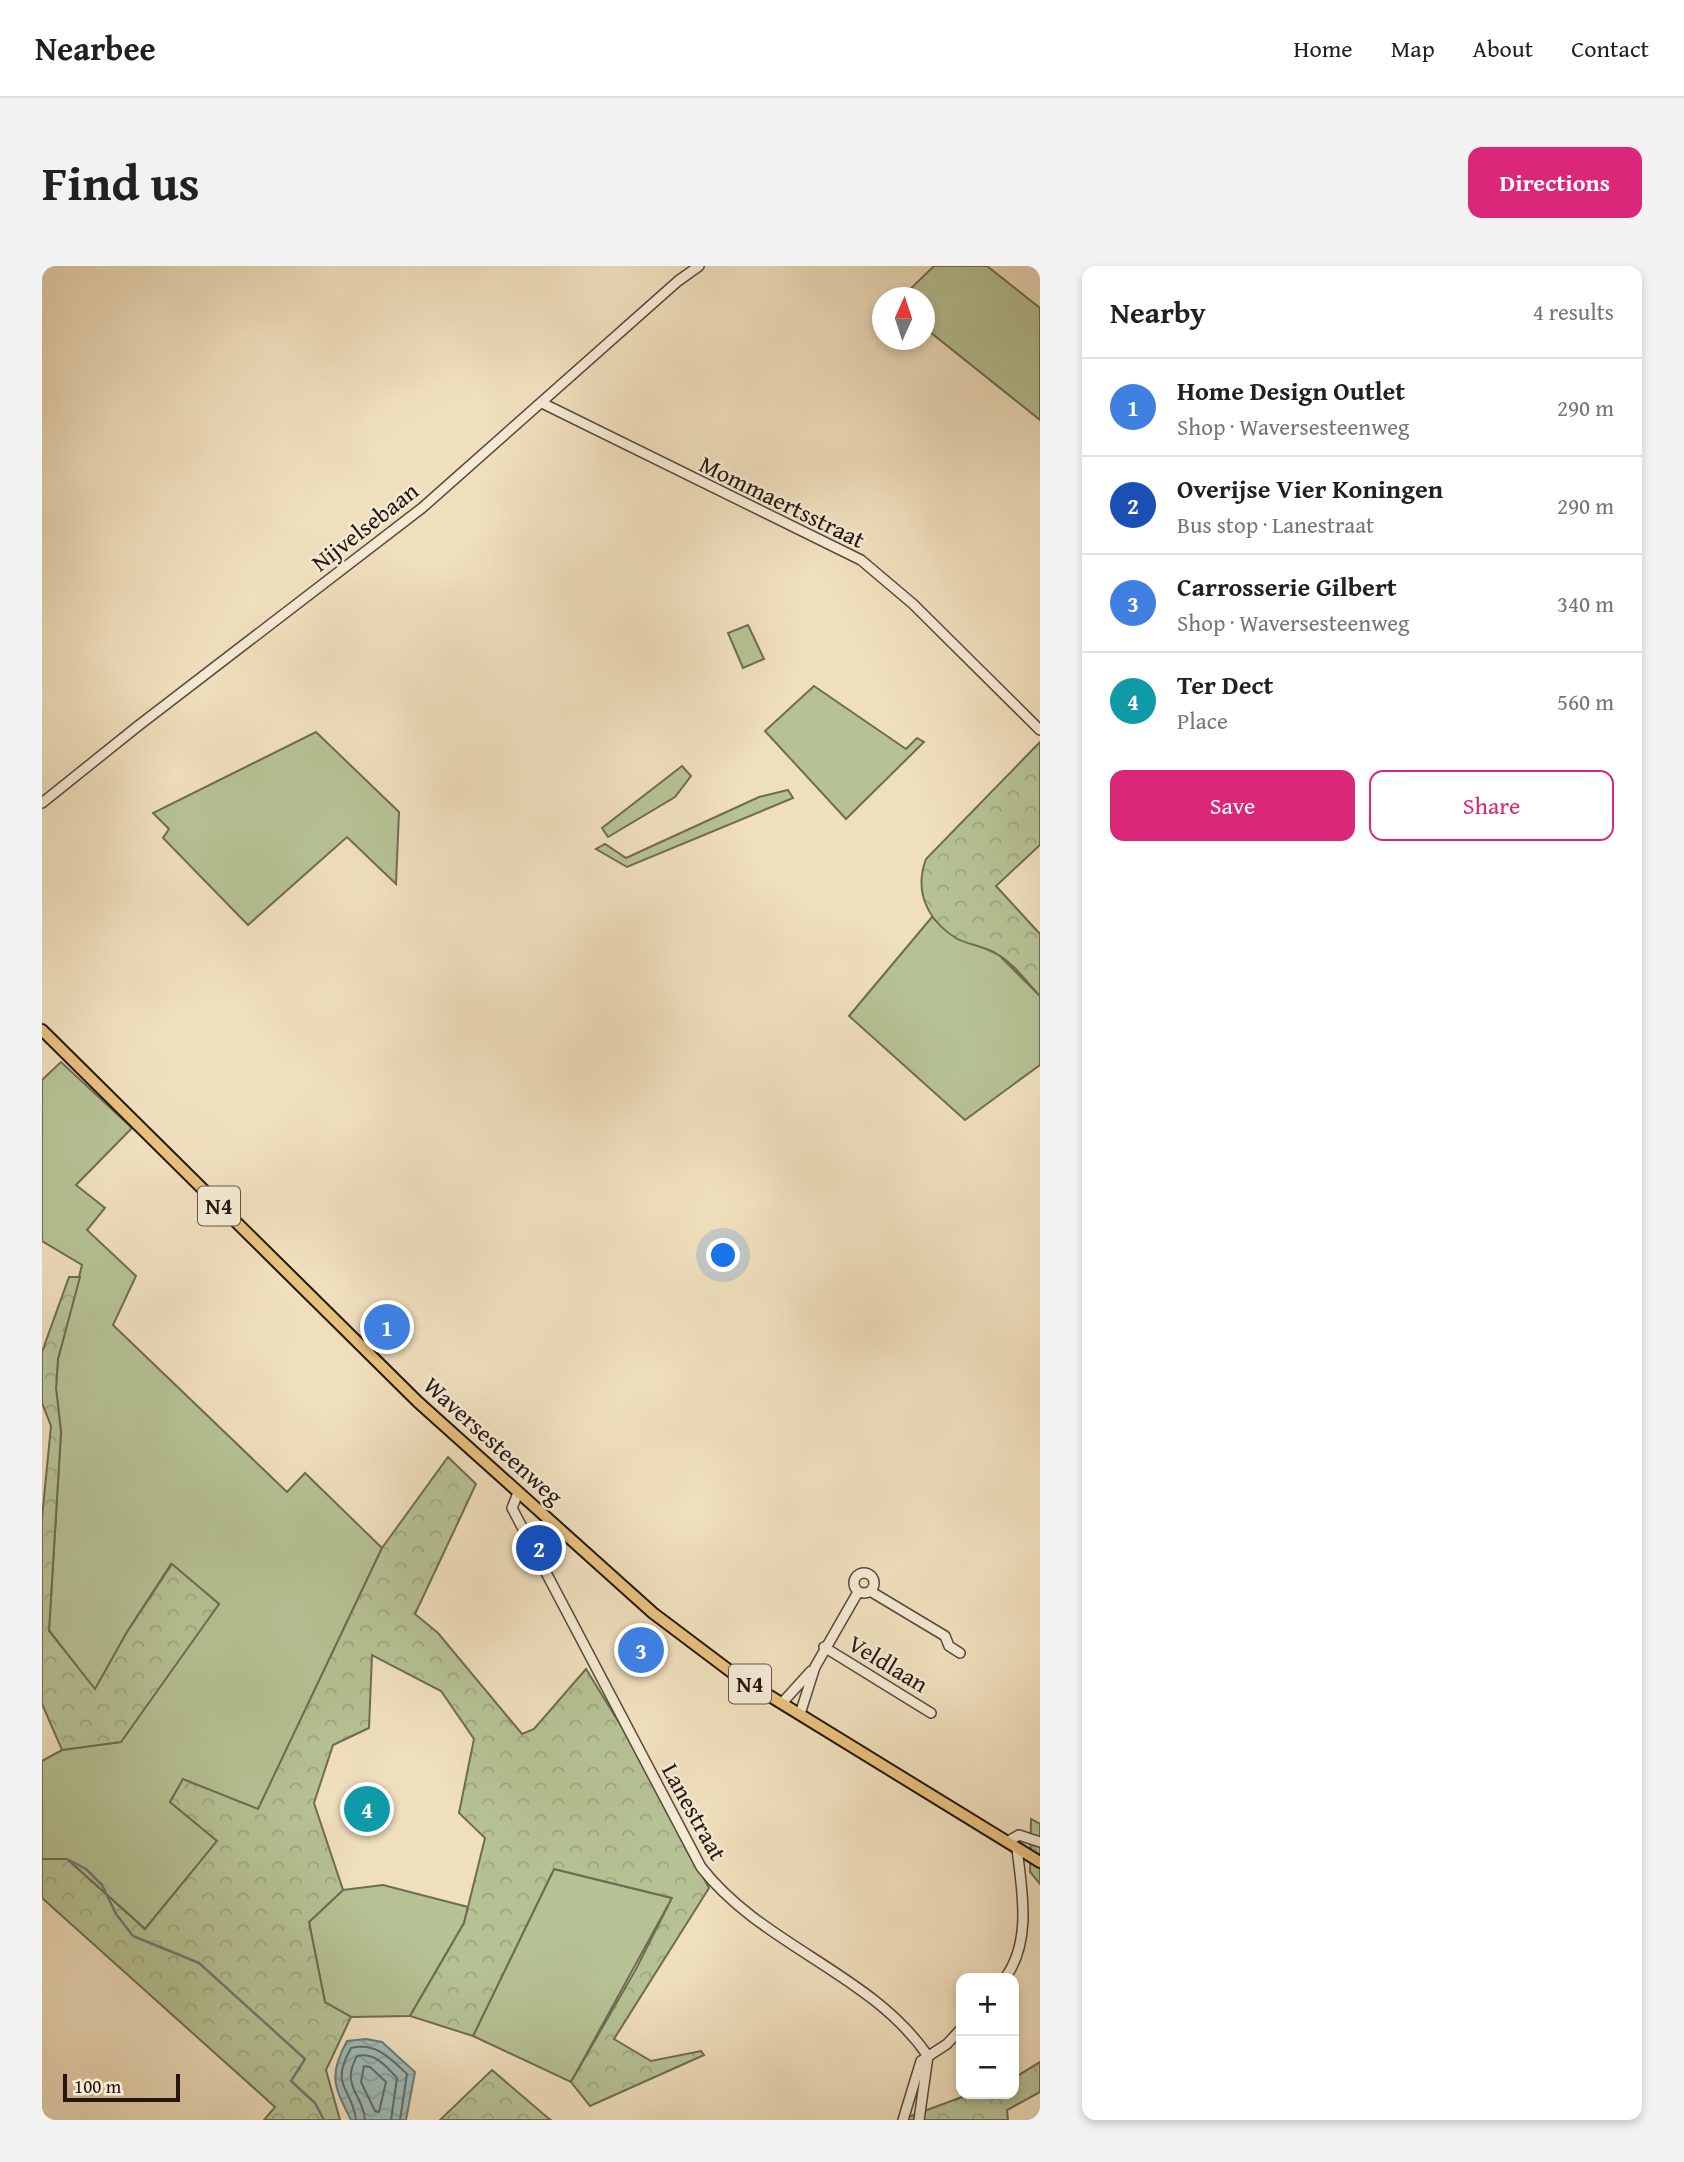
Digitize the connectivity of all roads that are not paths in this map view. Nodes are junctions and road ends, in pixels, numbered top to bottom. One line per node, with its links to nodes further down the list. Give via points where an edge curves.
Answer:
1 (699, 266): 2 (street, Nijvelsebaan)
2 (542, 403): 3 (street, Mommaertsstraat, via 861,560); 4 (street, Nijvelsebaan, via 422,508)
3 (1040, 730)
4 (42, 803)
5 (42, 1030): 6 (main road, Waversesteenweg / N4, via 418,1402)
6 (518, 1493): 12 (main road, Waversesteenweg / N4, via 682,1637); 21 (street, Lanestraat, via 512,1508 701,1867 747,1913 877,2002 907,2028)
7 (870, 1591): 8 (street, Veldlaan); 8 (street, Veldlaan, via 874,1582 864,1573 854,1580); 10 (street, Veldlaan, via 945,1636 949,1646)
8 (858, 1592): 9 (street, Veldlaan)
9 (824, 1647): 11 (street, Veldlaan); 13 (street, Veldlaan)
10 (960, 1653)
11 (815, 1667): 12 (street, Veldlaan); 14 (street, Veldlaan)
12 (782, 1703): 14 (main road, Waversesteenweg / N4)
13 (932, 1713)
14 (800, 1714): 15 (main road, Waversesteenweg / N4)
15 (1007, 1842): 16 (street, via 1019,1835); 17 (main road, Waversesteenweg / N4)
16 (1040, 1842)
17 (1017, 1849): 18 (main road, Waversesteenweg / N4); 19 (street, via 1023,1899 1019,1955)
18 (1040, 1862)
19 (1009, 1973)
20 (956, 2034): 21 (street)
21 (928, 2056): 22 (street, via 918,2066); 23 (street)
22 (903, 2120)
23 (919, 2120)

